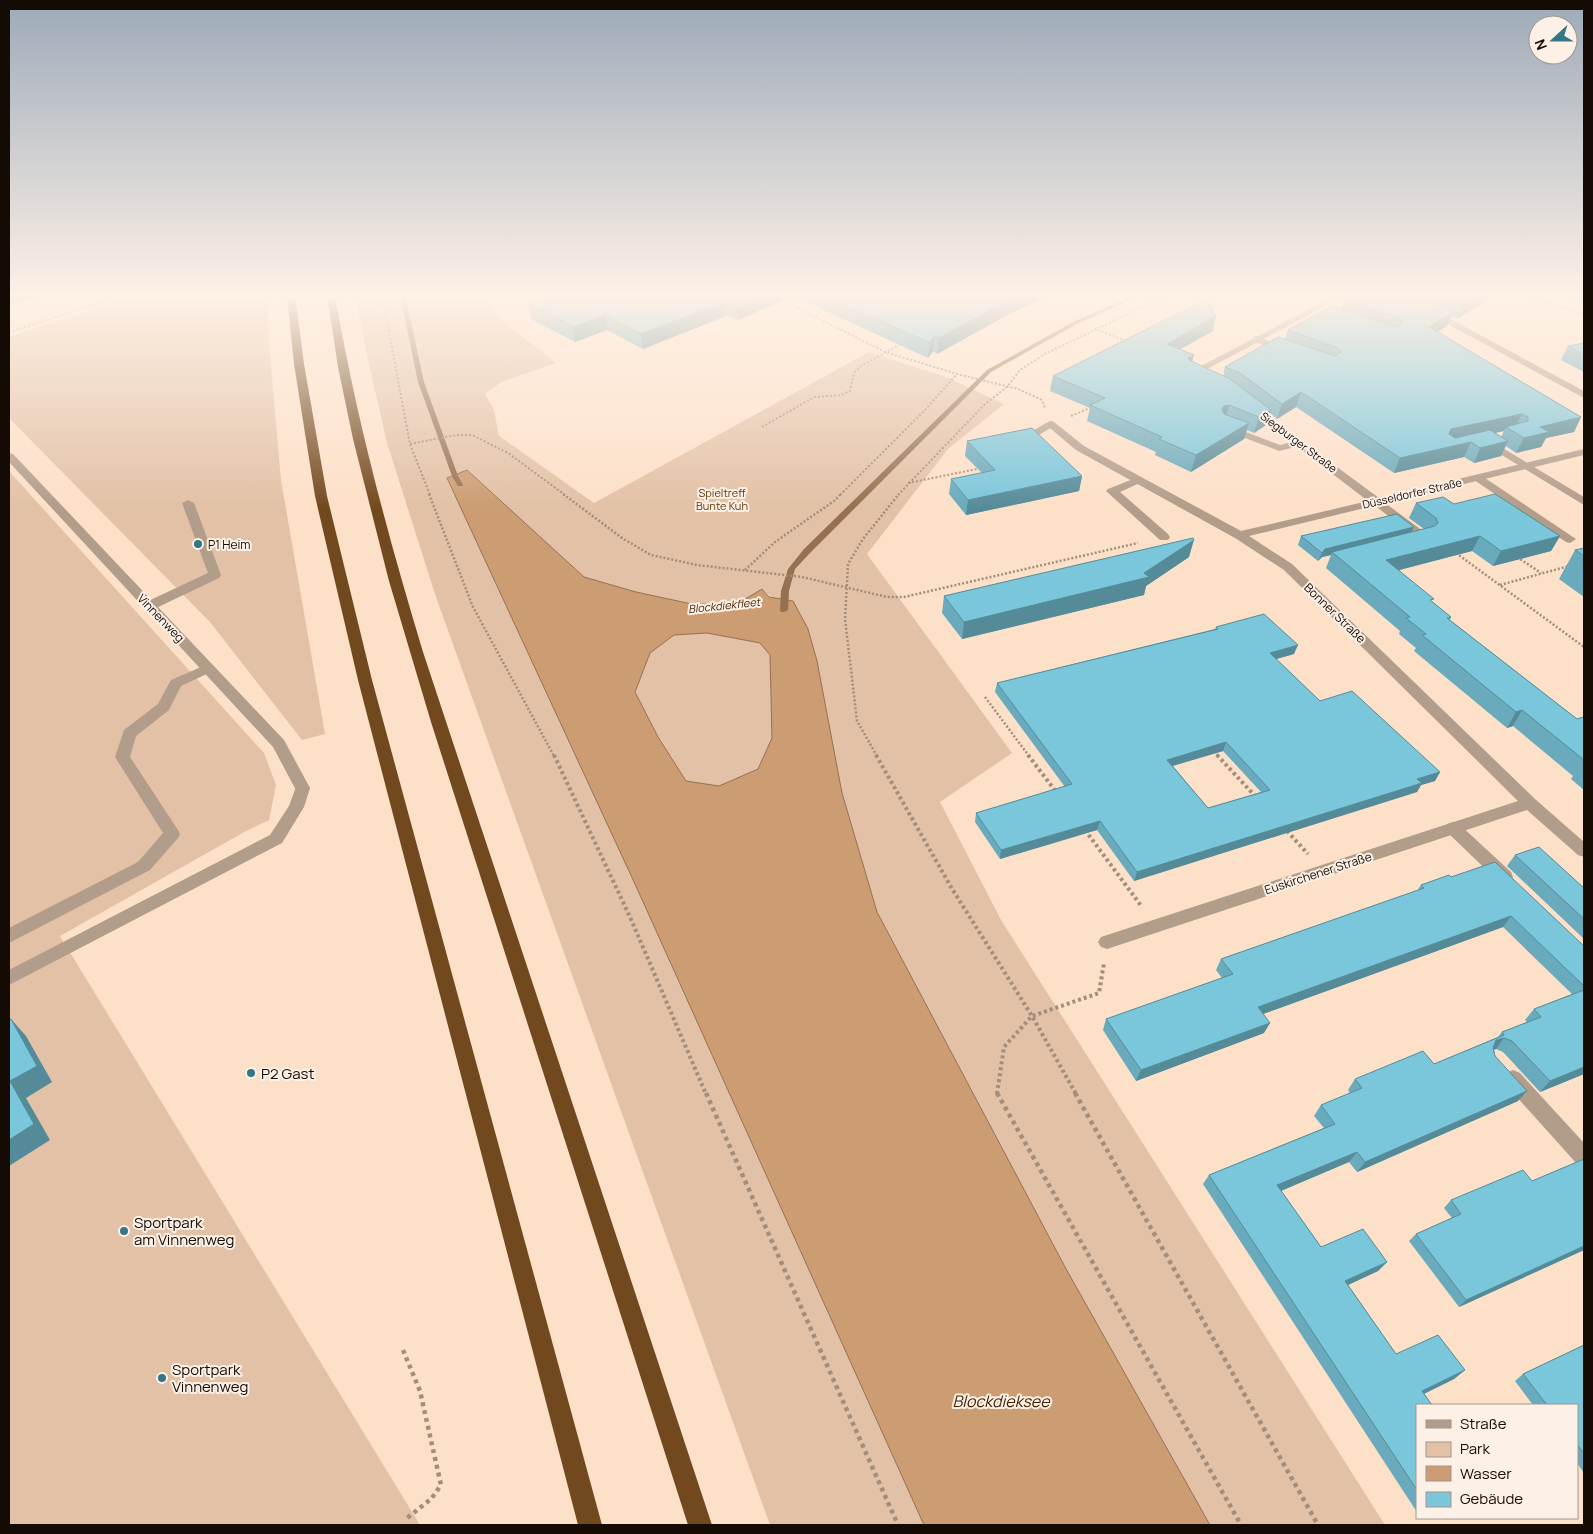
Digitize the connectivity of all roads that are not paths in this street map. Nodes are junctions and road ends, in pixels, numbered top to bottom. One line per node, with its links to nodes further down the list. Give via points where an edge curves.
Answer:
1 (299, 367): 35 (highway, via 321,496 362,670)
2 (342, 367): 36 (highway, via 368,484 420,664)
3 (1205, 367): 5 (street, via 1191,374)
4 (1532, 367): 6 (street)
5 (1207, 380)
6 (1584, 395)
7 (1246, 402): 11 (street, Siegburger Straße)
8 (1224, 426): 11 (street, via 1278,448)
9 (1500, 437): 14 (street, via 1480,441)
10 (1008, 439): 16 (street, Bonner Straße, via 1035,433 1050,424 1080,448)
11 (1300, 443): 17 (street, Siegburger Straße)
12 (1584, 452): 14 (street, Düsseldorfer Straße)
13 (9, 456): 24 (street, Vinnenweg)
14 (1527, 466): 15 (street, Düsseldorfer Straße); 18 (street)
15 (1478, 478): 17 (street, Düsseldorfer Straße); 22 (street)
16 (1138, 480): 20 (street, Bonner Straße); 21 (street, via 1112,491)
17 (1377, 502): 20 (street, Düsseldorfer Straße); 23 (street, Siegburger Straße, via 1423,537)
18 (1584, 502)
19 (188, 503): 24 (street, via 215,575)
20 (1239, 535): 26 (street, Bonner Straße, via 1288,567)
21 (1164, 537)
22 (1570, 539)
23 (1406, 542)
24 (149, 606): 25 (street, Vinnenweg)
25 (208, 668): 30 (street, via 176,682 164,707 129,734 122,757 172,834 144,866); 32 (street, Vinnenweg, via 279,744 302,788 296,807 276,839)
26 (1530, 803): 27 (street, Euskirchener Straße); 28 (street, Bonner Straße)
27 (1453, 828): 29 (street); 31 (street, Euskirchener Straße)
28 (1584, 851)
29 (1515, 887)
30 (9, 936)
31 (1107, 942)
32 (9, 978)
33 (1501, 1066): 34 (street)
34 (1584, 1157)
35 (590, 1525)
36 (700, 1525)

